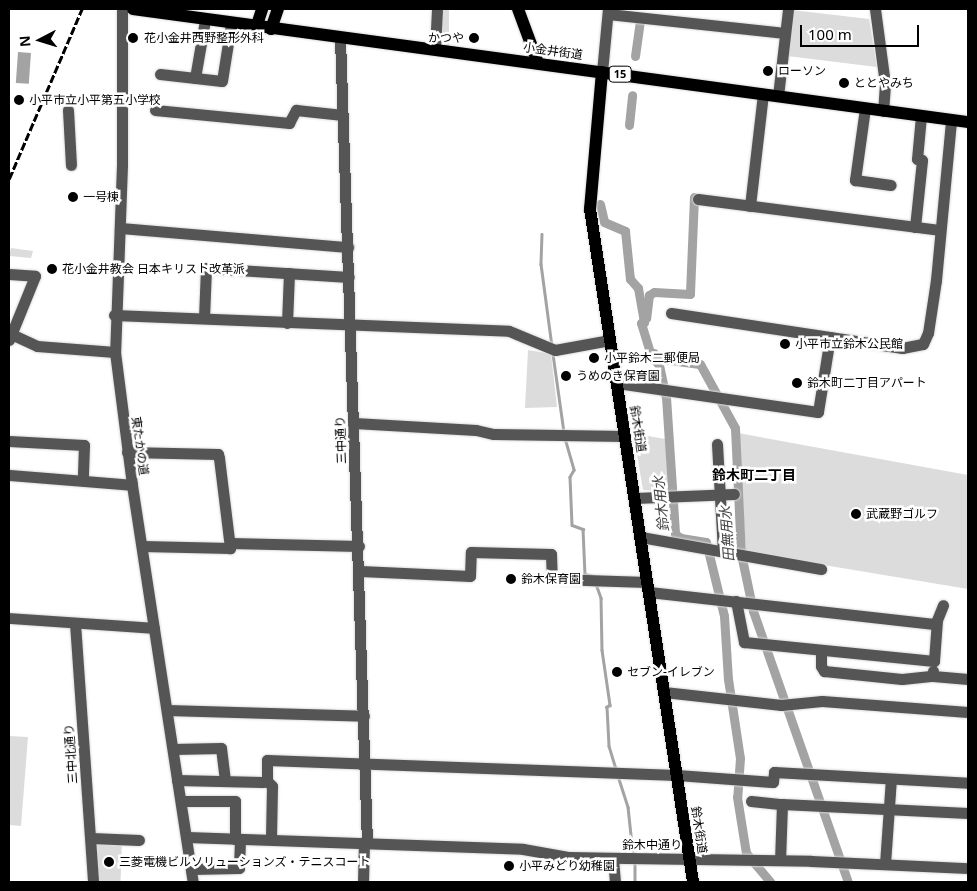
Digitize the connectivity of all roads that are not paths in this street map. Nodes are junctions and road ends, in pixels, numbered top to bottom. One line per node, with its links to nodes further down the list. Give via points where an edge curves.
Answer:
1 (122, 9): 36 (street, 東たかの道)
2 (133, 9): 10 (main road, 小金井街道 / 15)
3 (262, 9): 12 (main road)
4 (278, 9): 13 (main road)
5 (437, 9): 16 (street)
6 (518, 9): 17 (main road)
7 (788, 9): 14 (street)
8 (875, 9): 26 (street, via 886,84)
9 (608, 11): 14 (street); 18 (street, 鈴木街道)
10 (205, 20): 11 (main road, 小金井街道 / 15); 20 (street)
11 (231, 24): 12 (main road, 小金井街道 / 15); 20 (street, via 222,81)
12 (256, 28): 13 (main road, 小金井街道 / 15)
13 (271, 30): 15 (main road, 小金井街道 / 15)
14 (785, 33): 22 (street)
15 (340, 38): 16 (main road, 小金井街道 / 15); 27 (street, 三中通り)
16 (435, 50): 17 (main road, 小金井街道 / 15)
17 (538, 63): 18 (main road, 小金井街道 / 15)
18 (602, 72): 21 (main road, 小金井街道 / 15); 49 (main road, 鈴木街道, via 589,198)
19 (160, 74): 20 (street)
20 (195, 78)
21 (763, 94): 22 (main road, 小金井街道 / 15); 34 (street)
22 (778, 96): 23 (main road, 小金井街道 / 15)
23 (865, 108): 26 (main road, 小金井街道 / 15); 32 (street, via 855,180)
24 (68, 110): 31 (street)
25 (155, 110): 27 (street, via 289,123 296,110)
26 (883, 111): 28 (main road, 小金井街道 / 15)
27 (343, 115): 38 (street, 三中通り)
28 (921, 116): 29 (main road, 小金井街道 / 15); 35 (street, via 917,159 922,160)
29 (951, 120): 30 (main road, 小金井街道 / 15); 37 (street)
30 (968, 122)
31 (71, 165)
32 (891, 185)
33 (698, 199): 34 (street)
34 (750, 206): 35 (street)
35 (914, 227): 37 (street)
36 (120, 228): 38 (street); 43 (street, 東たかの道)
37 (939, 230): 48 (street, via 929,324 923,344 902,348)
38 (348, 247): 41 (street, 三中通り)
39 (289, 273): 41 (street); 44 (street, via 206,268); 45 (street)
40 (9, 274): 47 (street, via 35,276)
41 (349, 276): 46 (street, 三中通り)
42 (671, 313): 48 (street)
43 (114, 315): 44 (street); 50 (street, 東たかの道)
44 (204, 318): 45 (street)
45 (286, 323): 46 (street)
46 (351, 325): 49 (street, via 509,331 555,350); 52 (street, 三中通り)
47 (10, 336): 50 (street, via 37,346)
48 (830, 337): 51 (street, via 818,412)
49 (610, 340): 51 (main road, 鈴木街道)
50 (115, 352): 56 (street, 東たかの道)
51 (617, 383): 53 (main road, 鈴木街道)
52 (354, 423): 53 (street, via 476,430 494,434); 66 (street, 三中通り)
53 (625, 436): 62 (main road, 鈴木街道)
54 (9, 441): 58 (street, via 84,444)
55 (717, 444): 60 (street)
56 (127, 452): 59 (street, 東たかの道); 64 (street, via 218,454)
57 (9, 475): 58 (street)
58 (83, 480): 59 (street)
59 (132, 485): 65 (street, 東たかの道)
60 (720, 494): 61 (street); 62 (street); 67 (street)
61 (734, 494)
62 (635, 498): 63 (main road, 鈴木街道)
63 (641, 537): 67 (street); 70 (main road, 鈴木街道)
64 (230, 543): 65 (street, via 230,548); 66 (street)
65 (142, 546): 76 (street, 東たかの道)
66 (359, 546): 69 (street, 三中通り)
67 (713, 549): 68 (street)
68 (821, 569)
69 (360, 570): 70 (street, via 470,576 471,552 551,554 552,577 555,579); 84 (street, 三中通り)
70 (648, 587): 71 (street); 81 (main road, 鈴木街道)
71 (747, 602): 75 (street); 77 (street, via 744,642)
72 (943, 605): 75 (street)
73 (9, 618): 74 (street)
74 (75, 623): 76 (street); 99 (street, 三中北通り)
75 (936, 624): 78 (street)
76 (154, 628): 82 (street, 東たかの道)
77 (821, 651): 78 (street); 79 (street, via 824,671 902,678)
78 (934, 661): 79 (street)
79 (933, 676): 80 (street)
80 (968, 679)
81 (664, 692): 83 (street, via 784,705 822,701); 87 (main road, 鈴木街道)
82 (167, 710): 84 (street); 85 (street, 東たかの道)
83 (968, 712)
84 (364, 716): 86 (street, 三中通り)
85 (173, 749): 89 (street, 東たかの道); 91 (street, via 221,748)
86 (366, 763): 87 (street); 90 (street, via 267,760); 103 (street, 三中通り)
87 (677, 774): 88 (street, via 773,782 774,772); 104 (main road, 鈴木街道)
88 (891, 779): 92 (street); 96 (street)
89 (177, 780): 91 (street); 93 (street, 東たかの道)
90 (267, 780): 91 (street); 101 (street, via 272,786)
91 (225, 781)
92 (968, 783)
93 (181, 801): 98 (street, 東たかの道); 100 (street, via 235,801)
94 (751, 801): 95 (street)
95 (782, 804): 96 (street); 106 (street)
96 (890, 808): 97 (street); 107 (street)
97 (968, 813)
98 (187, 837): 100 (street, 鈴木中通り); 109 (street, 東たかの道)
99 (91, 838): 102 (street); 110 (street, 三中北通り)
100 (237, 839): 101 (street, 鈴木中通り); 109 (street, via 239,868)
101 (271, 839): 103 (street, 鈴木中通り)
102 (139, 840)
103 (366, 842): 105 (street, 鈴木中通り, via 523,849 569,857); 112 (street, 三中通り)
104 (690, 858): 105 (street, 鈴木中通り); 106 (street, 鈴木中通り); 114 (main road, 鈴木街道)
105 (613, 859): 113 (street)
106 (780, 860): 107 (street, 鈴木中通り)
107 (885, 864): 108 (street, 鈴木中通り)
108 (968, 868)
109 (191, 869): 111 (street, 東たかの道)
110 (94, 882)
111 (193, 882)
112 (364, 882)
113 (615, 882)
114 (693, 882)

